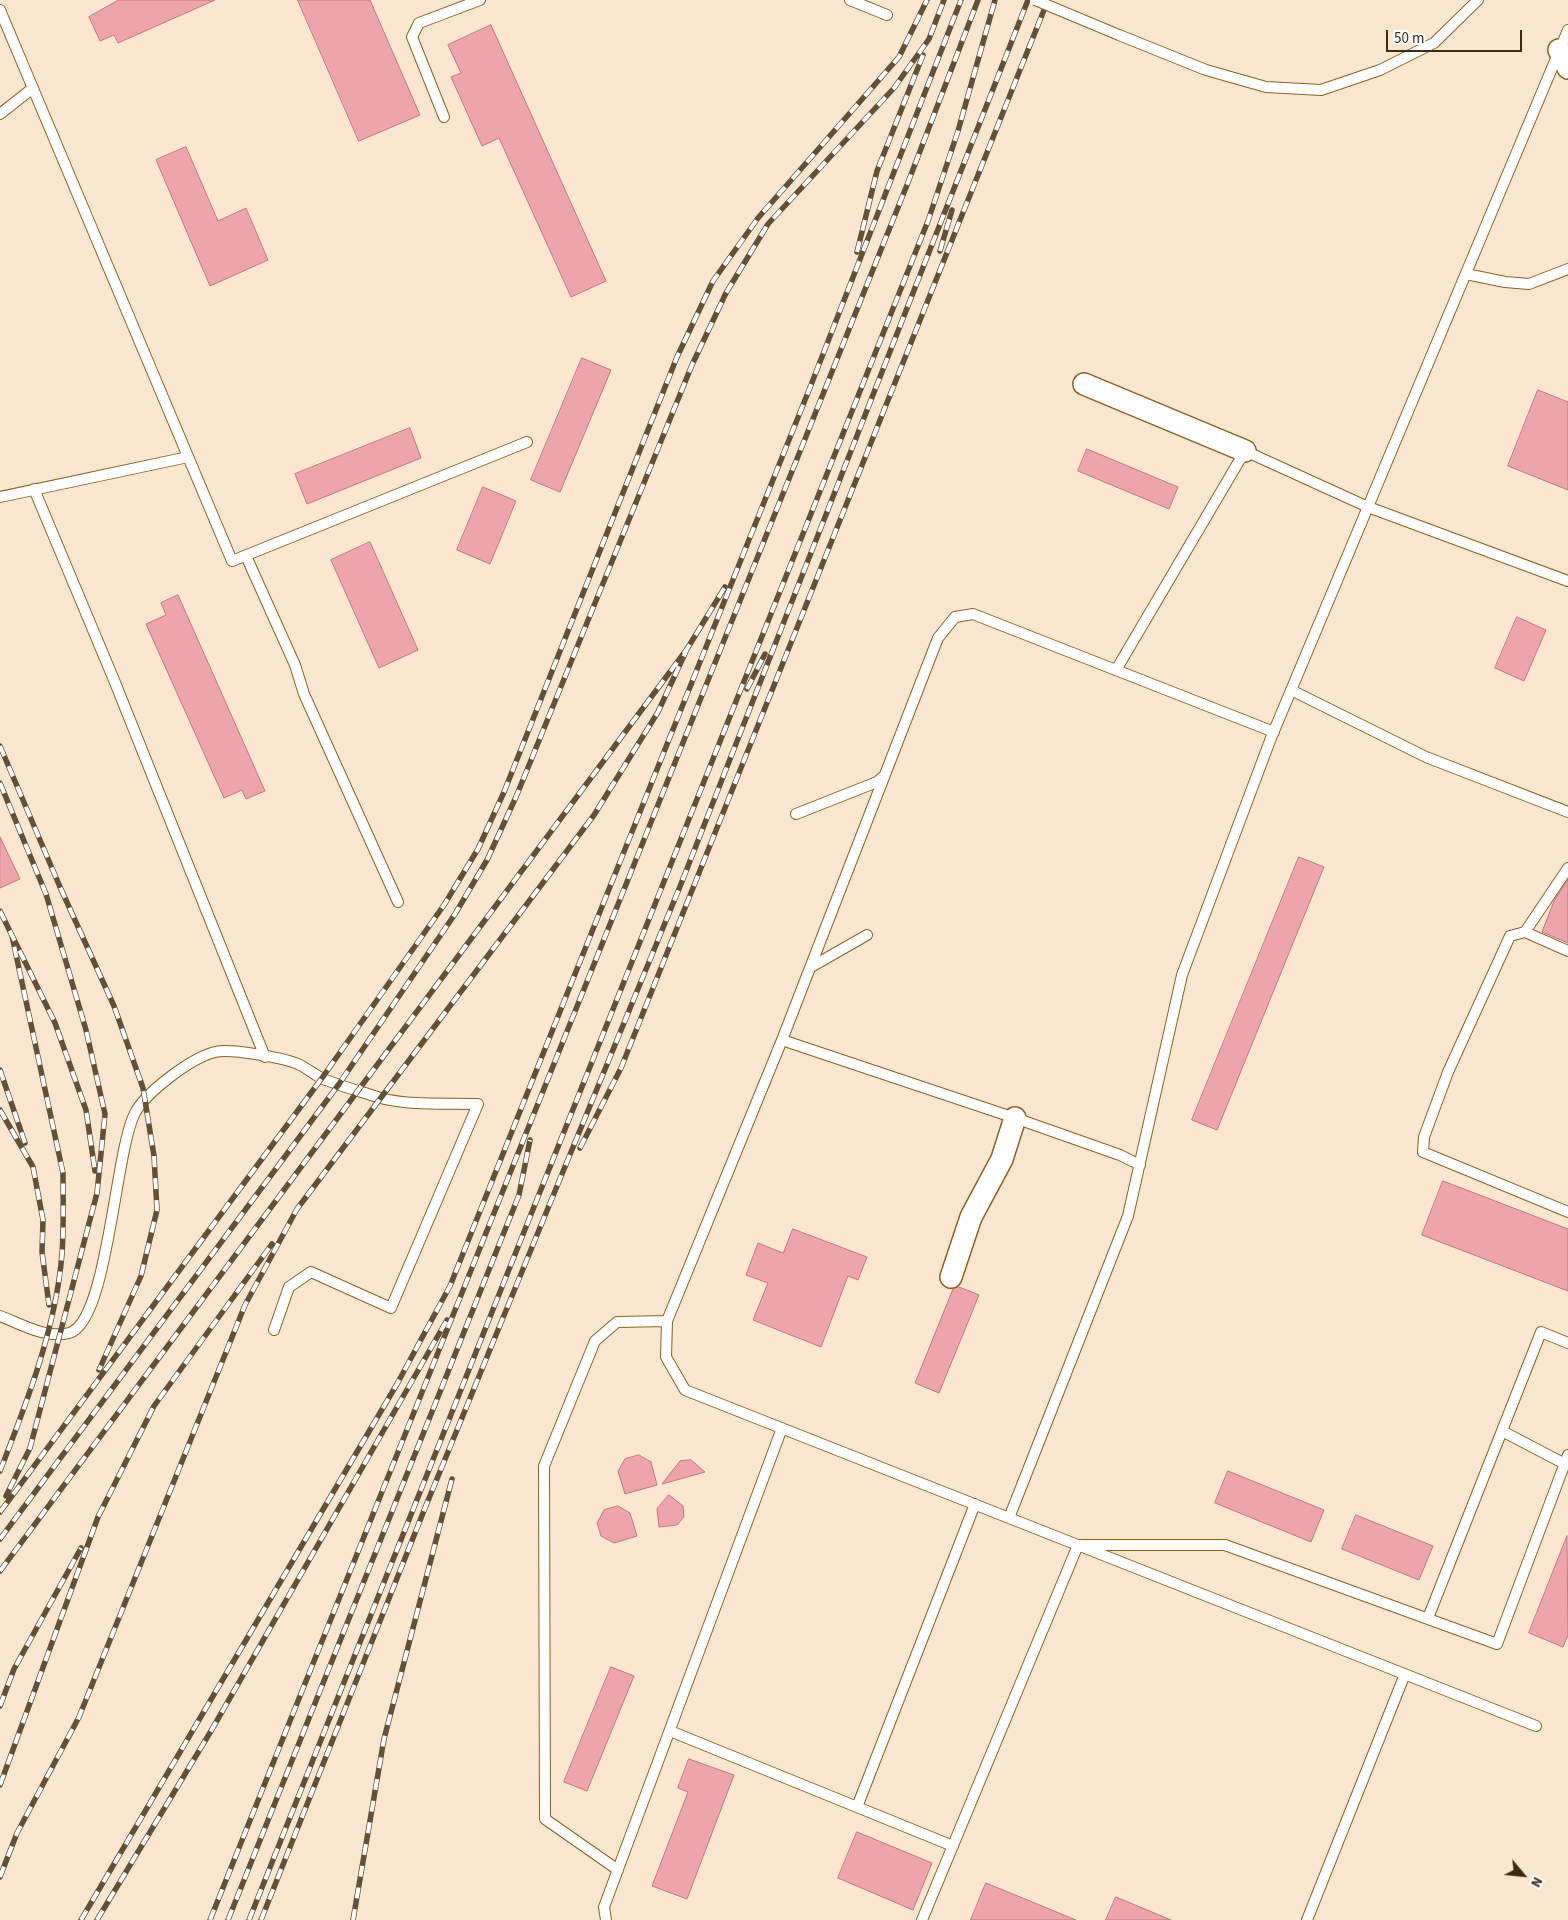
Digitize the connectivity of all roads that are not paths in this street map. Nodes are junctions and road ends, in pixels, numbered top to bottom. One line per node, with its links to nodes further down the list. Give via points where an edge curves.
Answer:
1 (480, 0): 11 (lane, via 419,24 412,37)
2 (850, 0): 6 (lane)
3 (1035, 0): 4 (lane, bridge, via 1206,70 1266,87 1321,90 1380,70 1434,43)
4 (1478, 0)
5 (0, 10): 9 (lane)
6 (887, 15)
7 (1568, 30): 8 (lane)
8 (1564, 59): 13 (lane)
9 (33, 88): 10 (lane); 17 (lane)
10 (0, 114)
11 (444, 117)
12 (1568, 269): 13 (lane, via 1529,284)
13 (1466, 274): 20 (lane)
14 (1084, 384): 16 (street)
15 (527, 442): 21 (lane)
16 (1245, 451): 20 (lane); 23 (lane)
17 (188, 456): 18 (lane); 21 (lane, via 232,561)
18 (34, 489): 19 (lane); 36 (lane)
19 (0, 496)
20 (1368, 507): 22 (lane); 24 (lane)
21 (246, 556): 30 (lane)
22 (1568, 581)
23 (1116, 670): 25 (lane); 26 (lane, via 973,614 955,617 938,638)
24 (1291, 690): 25 (lane); 27 (lane, via 1426,757)
25 (1274, 732): 38 (lane, via 1182,975)
26 (886, 774): 28 (lane, via 877,782); 34 (lane)
27 (1568, 812)
28 (796, 814)
29 (1568, 868): 31 (lane)
30 (398, 902)
31 (1525, 932): 33 (lane); 39 (lane, via 1510,936 1448,1072 1424,1137 1423,1152)
32 (867, 935): 34 (lane)
33 (1568, 951)
34 (811, 967): 35 (lane)
35 (782, 1040): 37 (lane); 42 (lane)
36 (265, 1056): 41 (lane, via 215,1052 182,1068 145,1099 135,1113 125,1138 109,1244 85,1319 71,1333 47,1334); 43 (lane, via 299,1064 322,1078 406,1104 478,1104 391,1308 311,1272 289,1287)
37 (1016, 1118): 38 (lane); 40 (street, via 1002,1159 971,1217)
38 (1140, 1165): 49 (lane, via 1128,1216)
39 (1568, 1212)
40 (951, 1277)
41 (0, 1316)
42 (667, 1320): 45 (lane, via 666,1357 685,1390); 57 (lane, via 617,1322 595,1341 544,1466 545,1819)
43 (274, 1330)
44 (1568, 1343): 46 (lane, via 1541,1332)
45 (782, 1428): 48 (lane); 54 (lane)
46 (1502, 1431): 47 (lane); 51 (lane)
47 (1566, 1460): 51 (lane, via 1496,1644)
48 (975, 1504): 49 (lane); 55 (lane)
49 (1008, 1518): 50 (lane)
50 (1078, 1545): 51 (lane, via 1225,1545); 52 (lane); 56 (lane)
51 (1428, 1618)
52 (1405, 1674): 53 (lane); 60 (lane)
53 (1536, 1726)
54 (670, 1731): 55 (lane); 57 (lane)
55 (857, 1807): 56 (lane)
56 (953, 1846): 59 (lane)
57 (618, 1870): 58 (lane, via 604,1907)
58 (606, 1920)
59 (922, 1920)
60 (1307, 1920)

